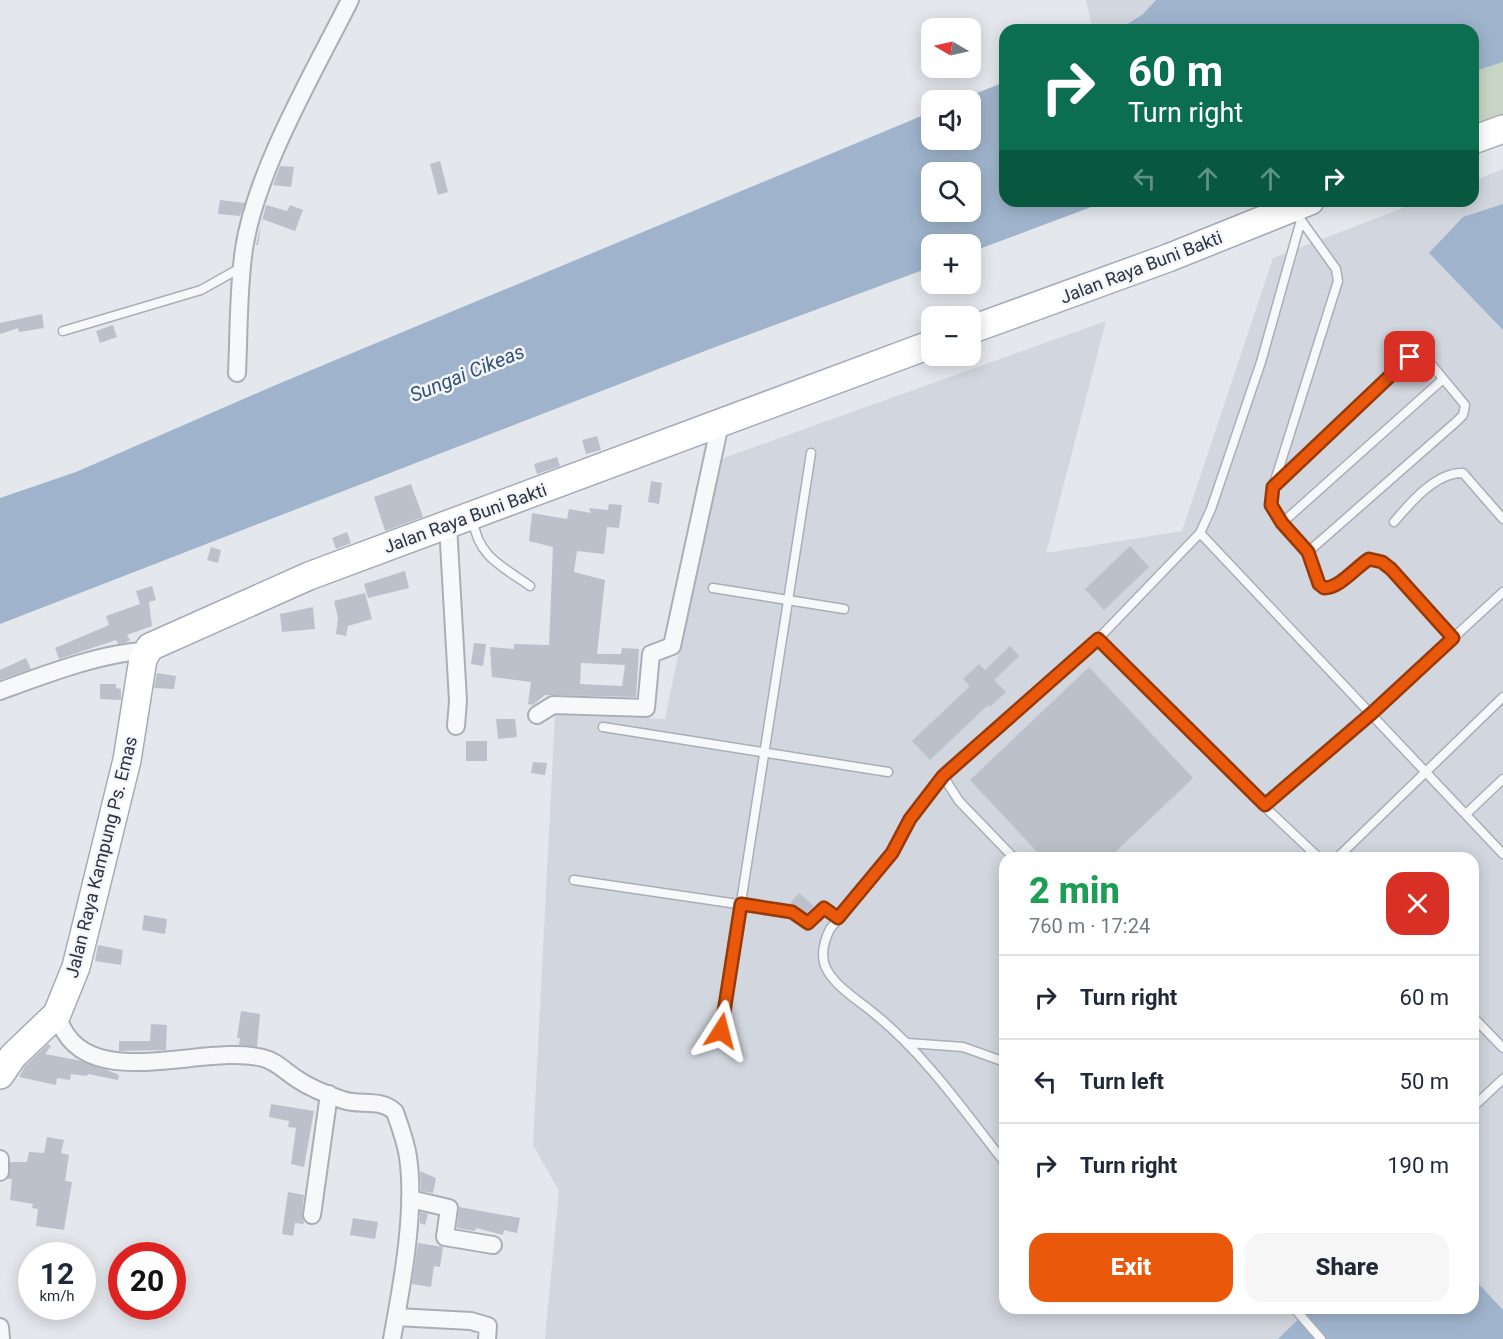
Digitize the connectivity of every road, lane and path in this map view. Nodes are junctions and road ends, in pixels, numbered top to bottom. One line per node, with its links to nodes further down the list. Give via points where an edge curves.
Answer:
1 (350, 0): 5 (street, via 288,123 260,191 249,224)
2 (1503, 129): 3 (main road)
3 (1479, 138)
4 (1303, 209): 6 (main road, Jalan Raya Buni Bakti); 13 (lane, via 1336,269 1338,280); 18 (lane, via 1261,362)
5 (243, 267): 7 (lane, via 201,290); 9 (street)
6 (981, 326)
7 (63, 331)
8 (921, 348): 11 (main road, Jalan Raya Buni Bakti)
9 (237, 373)
10 (1442, 380): 13 (lane, via 1426,358 1410,357); 17 (lane); 19 (lane, via 1465,405 1463,415)
11 (720, 424): 15 (main road, Jalan Raya Buni Bakti); 31 (street, via 672,646 651,654 646,708 553,705)
12 (811, 453): 23 (lane)
13 (1273, 487): 17 (lane, via 1271,505)
14 (1503, 519): 16 (lane, via 1462,473 1455,473 1428,487)
15 (460, 521): 20 (lane, via 474,530 487,556); 27 (main road, Jalan Raya Buni Bakti, via 309,576 156,643); 32 (street)
16 (1394, 522)
17 (1282, 523): 19 (lane)
18 (1200, 533): 26 (lane); 30 (lane)
19 (1308, 552): 25 (lane, via 1324,588 1335,586 1369,559 1382,562)
20 (530, 586)
21 (713, 588): 23 (lane)
22 (1503, 592): 25 (lane)
23 (788, 600): 24 (lane); 34 (lane)
24 (844, 609)
25 (1453, 638): 30 (lane)
26 (1098, 639): 37 (lane); 39 (lane)
27 (146, 651): 28 (street, Jalan Raya Buni Bakti, via 132,651); 48 (main road, Jalan Raya Kampung Ps. Emas, via 127,760 76,967)
28 (0, 691)
29 (1503, 697): 36 (lane)
30 (1372, 713): 36 (lane); 39 (lane)
31 (537, 715)
32 (456, 726)
33 (603, 727): 34 (lane)
34 (764, 752): 35 (lane); 46 (lane)
35 (888, 772)
36 (1427, 772): 40 (lane); 43 (lane)
37 (943, 776): 41 (lane, via 959,801); 47 (lane, via 910,819 892,853)
38 (1503, 779): 40 (lane)
39 (1265, 805): 42 (lane)
40 (1466, 814): 44 (lane)
41 (1008, 852)
42 (1313, 852)
43 (1343, 852)
44 (1503, 854)
45 (574, 879): 46 (lane)
46 (741, 904): 47 (lane, via 792,912 808,923 824,908); 50 (lane)
47 (838, 918): 51 (lane, via 824,942 826,969 838,984)
48 (57, 1014): 54 (main road, Jalan Raya Kampung Ps. Emas, via 13,1056); 56 (street, via 67,1037 93,1056 127,1062 246,1055 272,1062)
49 (1479, 1023): 52 (lane)
50 (721, 1031)
51 (908, 1043): 53 (lane, via 963,1047); 58 (lane)
52 (1503, 1048)
53 (999, 1060)
54 (0, 1075)
55 (1503, 1079): 57 (lane)
56 (329, 1094): 61 (street, via 350,1102 379,1104 395,1112 408,1155); 62 (street)
57 (1479, 1101)
58 (999, 1155)
59 (0, 1159): 60 (street)
60 (0, 1172)
61 (410, 1199): 63 (street, via 448,1208 445,1237); 65 (street)
62 (312, 1215)
63 (493, 1245)
64 (1299, 1314): 70 (lane)
65 (396, 1317): 68 (street); 69 (street, via 471,1321 488,1326)
66 (0, 1327): 67 (street)
67 (1, 1339)
68 (392, 1339)
69 (487, 1339)
70 (1321, 1339)

